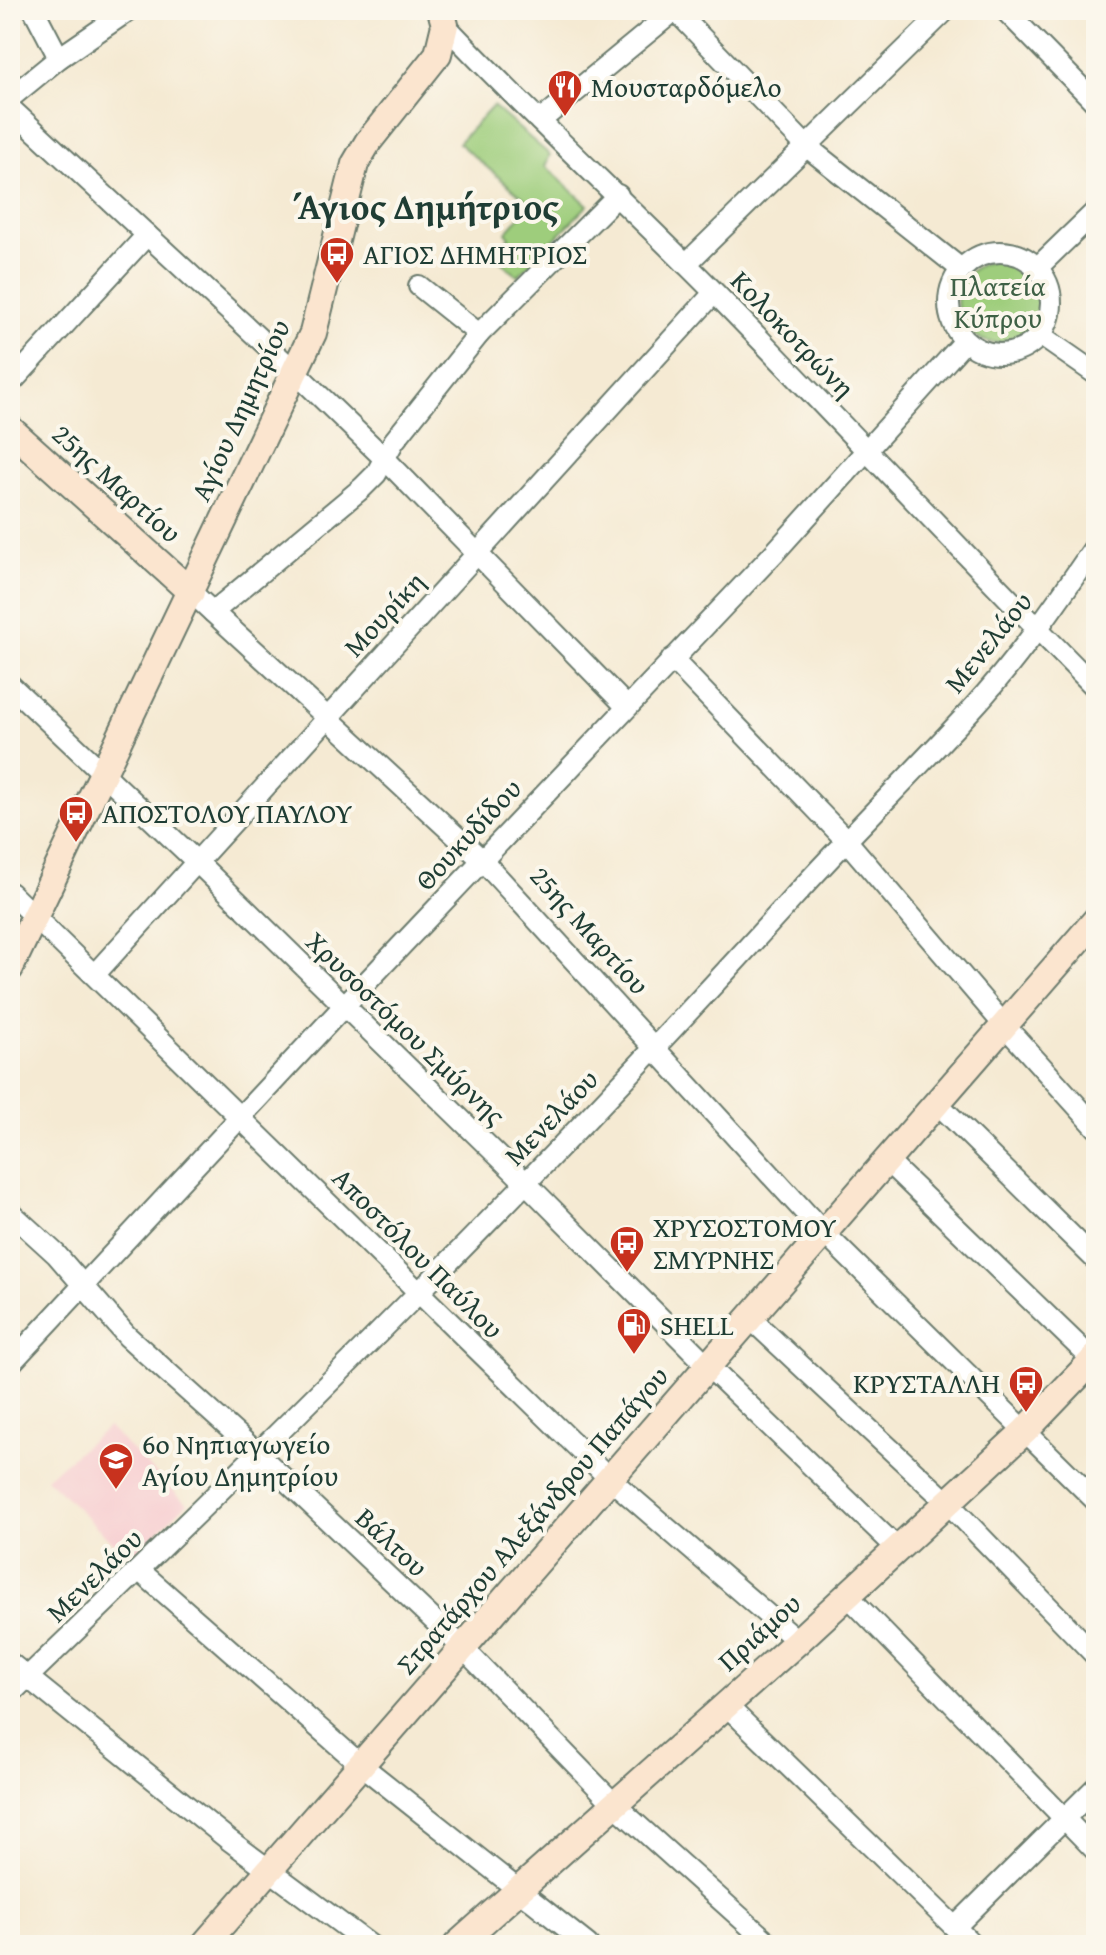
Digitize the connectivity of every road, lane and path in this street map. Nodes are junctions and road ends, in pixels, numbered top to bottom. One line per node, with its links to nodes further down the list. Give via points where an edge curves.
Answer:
1 (34, 10): 7 (street)
2 (129, 10): 7 (street)
3 (675, 10): 11 (street); 12 (street)
4 (946, 10): 12 (street)
5 (1005, 10): 9 (street)
6 (443, 17): 11 (street, Κολοκοτρώνη); 24 (street, Αγίου Δημητρίου, via 431,67 355,164 313,333)
7 (59, 58): 8 (street)
8 (10, 98)
9 (1096, 103)
10 (10, 108): 15 (street)
11 (540, 121): 13 (street, Κολοκοτρώνη)
12 (806, 146): 16 (street); 18 (street)
13 (618, 195): 16 (street, Κολοκοτρώνη); 21 (street)
14 (1096, 211): 17 (street)
15 (147, 235): 24 (street); 26 (street)
16 (686, 264): 20 (street, Κολοκοτρώνη)
17 (1038, 267): 18 (street, via 1001,252 979,256); 22 (street, via 1051,299)
18 (961, 269): 23 (street, via 948,305)
19 (419, 286): 21 (street)
20 (714, 293): 28 (street, Κολοκοτρώνη); 31 (street, Μουρίκη)
21 (479, 334): 29 (street)
22 (1040, 335): 23 (street, via 1024,348 1004,354 984,352); 25 (street)
23 (965, 341): 28 (street, Θουκυδίδου)
24 (293, 370): 29 (street); 32 (street, Αγίου Δημητρίου)
25 (1096, 374)
26 (10, 384)
27 (10, 429): 32 (street, 25ης Μαρτίου)
28 (867, 451): 34 (street, Κολοκοτρώνη); 35 (street, Θουκυδίδου)
29 (384, 458): 31 (street); 33 (street, via 362,488)
30 (1096, 545): 34 (street, Μενελάου)
31 (477, 554): 38 (street); 39 (street, Μουρίκη)
32 (191, 592): 33 (street, 25ης Μαρτίου); 40 (street, Αγίου Δημητρίου)
33 (213, 612): 39 (street, 25ης Μαρτίου)
34 (1038, 630): 36 (street, Κολοκοτρώνη); 41 (street, Μενελάου, via 973,708)
35 (672, 659): 38 (street, Θουκυδίδου); 41 (street)
36 (1096, 688)
37 (13, 694): 40 (street, Χρυσοστόμου Σμύρνης)
38 (627, 707): 42 (street, Θουκυδίδου)
39 (328, 716): 42 (street, 25ης Μαρτίου); 43 (street, Μουρίκη)
40 (103, 774): 43 (street, Χρυσοστόμου Σμύρνης); 45 (street, Αγίου Δημητρίου)
41 (846, 840): 50 (street); 51 (street, Μενελάου)
42 (482, 860): 49 (street, Θουκυδίδου); 51 (street, 25ης Μαρτίου)
43 (196, 861): 48 (street, Μουρίκη); 49 (street, Χρυσοστόμου Σμύρνης)
44 (10, 893): 45 (street, Αποστόλου Παύλου)
45 (35, 917): 47 (street, Αγίου Δημητρίου); 48 (street, Αποστόλου Παύλου)
46 (1096, 920): 50 (street, Στρατάρχου Αλεξάνδρου Παπάγου)
47 (11, 965)
48 (95, 974): 53 (street, Αποστόλου Παύλου)
49 (343, 1007): 53 (street, Θουκυδίδου); 56 (street, Χρυσοστόμου Σμύρνης)
50 (1004, 1025): 52 (street, Στρατάρχου Αλεξάνδρου Παπάγου); 54 (street)
51 (654, 1048): 56 (street, Μενελάου); 58 (street, 25ης Μαρτίου)
52 (937, 1103): 55 (street, Στρατάρχου Αλεξάνδρου Παπάγου); 59 (street)
53 (242, 1118): 60 (street, Θουκυδίδου); 61 (street, Αποστόλου Παύλου)
54 (1096, 1127)
55 (887, 1161): 58 (street, Στρατάρχου Αλεξάνδρου Παπάγου); 63 (street)
56 (526, 1183): 61 (street, Μενελάου); 65 (street, Χρυσοστόμου Σμύρνης)
57 (10, 1212): 60 (street, Βάλτου, via 56,1254)
58 (824, 1233): 62 (street, Στρατάρχου Αλεξάνδρου Παπάγου); 66 (street, 25ης Μαρτίου)
59 (1096, 1260)
60 (82, 1287): 64 (street, Θουκυδίδου); 67 (street, Βάλτου, via 127,1336)
61 (420, 1293): 67 (street, Μενελάου); 68 (street, Αποστόλου Παύλου)
62 (750, 1318): 65 (street, Στρατάρχου Αλεξάνδρου Παπάγου); 70 (street)
63 (1095, 1361): 66 (street, Πριάμου)
64 (10, 1364)
65 (708, 1366): 68 (street, Στρατάρχου Αλεξάνδρου Παπάγου); 71 (street, Χρυσοστόμου Σμύρνης)
66 (1025, 1431): 69 (street, 25ης Μαρτίου); 70 (street, Πριάμου)
67 (257, 1453): 72 (street, Μενελάου); 75 (street, Βάλτου)
68 (610, 1479): 74 (street, Αποστόλου Παύλου); 75 (street, Στρατάρχου Αλεξάνδρου Παπάγου)
69 (1096, 1501)
70 (948, 1503): 71 (street, Πριάμου); 76 (street)
71 (897, 1548): 73 (street, Πριάμου)
72 (140, 1571): 78 (street, Μενελάου); 81 (street)
73 (847, 1595): 74 (street, Πριάμου); 84 (street)
74 (798, 1641): 80 (street, Πριάμου)
75 (463, 1648): 81 (street, Στρατάρχου Αλεξάνδρου Παπάγου); 83 (street, Βάλτου)
76 (1096, 1656)
77 (10, 1663): 78 (street)
78 (27, 1678): 79 (street, Μενελάου); 86 (street)
79 (10, 1694)
80 (726, 1705): 83 (street, Πριάμου); 88 (street)
81 (361, 1765): 86 (street, Στρατάρχου Αλεξάνδρου Παπάγου); 87 (street)
82 (1096, 1787): 84 (street)
83 (615, 1805): 87 (street, Πριάμου); 93 (street, Βάλτου)
84 (1065, 1819): 85 (street); 88 (street)
85 (1096, 1851)
86 (271, 1869): 89 (street, Στρατάρχου Αλεξάνδρου Παπάγου); 90 (street)
87 (517, 1890): 91 (street, Πριάμου); 92 (street)
88 (955, 1927): 94 (street)
89 (204, 1945)
90 (370, 1945)
91 (457, 1945)
92 (588, 1945)
93 (771, 1945)
94 (973, 1945)

